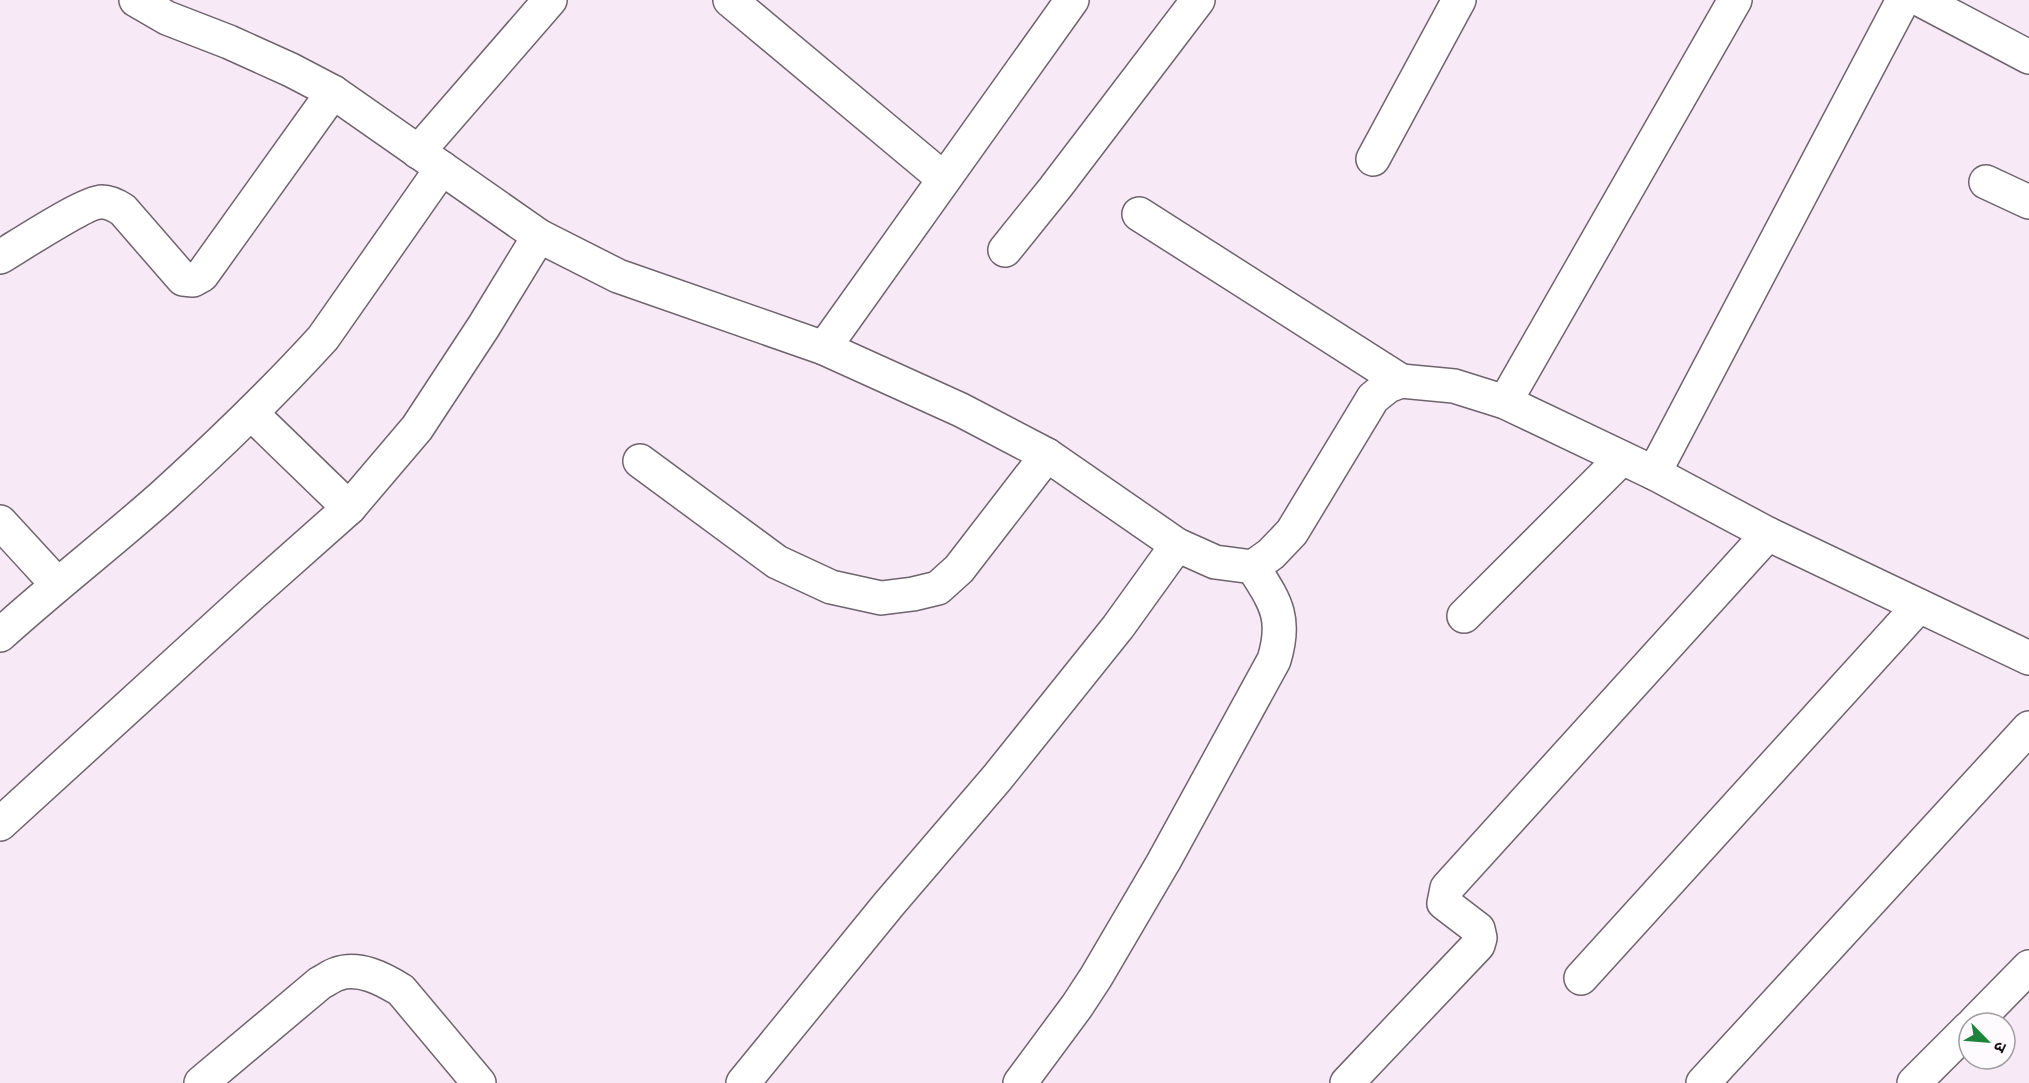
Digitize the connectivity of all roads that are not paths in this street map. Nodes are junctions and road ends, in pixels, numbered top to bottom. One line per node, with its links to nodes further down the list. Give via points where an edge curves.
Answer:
1 (136, 0): 11 (street, via 166,18 291,69)
2 (550, 0): 13 (street)
3 (730, 0): 14 (street)
4 (1072, 0): 14 (street)
5 (1198, 0): 19 (street)
6 (1459, 0): 12 (street)
7 (1735, 0): 23 (street)
8 (1903, 0): 28 (street)
9 (1921, 0): 10 (street)
10 (2029, 57)
11 (333, 92): 13 (street); 20 (street, via 202,275 193,280 183,279 123,210 101,201)
12 (1373, 159)
13 (430, 160): 18 (street); 24 (street, via 323,338)
14 (944, 179): 21 (street)
15 (1986, 182): 16 (street)
16 (2029, 202)
17 (1139, 214): 22 (street)
18 (539, 236): 21 (street, via 618,276); 29 (street, via 417,428)
19 (1005, 250)
20 (0, 257)
21 (824, 348): 25 (street, via 961,410)
22 (1401, 381): 23 (street, via 1454,386); 33 (street, via 1373,398 1292,532)
23 (1505, 402): 26 (street)
24 (251, 413): 29 (street); 34 (street, via 163,496)
25 (1047, 455): 27 (street, via 959,569 938,588 880,598 831,587 777,562); 32 (street)
26 (1622, 458): 28 (street); 36 (street)
27 (640, 461)
28 (1654, 473): 31 (street)
29 (349, 508): 40 (street)
30 (0, 522): 34 (street)
31 (1768, 534): 35 (street); 49 (street, via 1447,888 1443,903 1478,929 1478,945)
32 (1177, 545): 33 (street, via 1215,562); 47 (street, via 1118,627 997,778)
33 (1253, 567): 48 (street, via 1273,600 1280,622 1274,660 1096,977)
34 (57, 584): 37 (street)
35 (1919, 606): 38 (street); 42 (street)
36 (1464, 616)
37 (0, 635)
38 (2029, 658)
39 (2029, 728): 50 (street)
40 (0, 824)
41 (2029, 968): 43 (street)
42 (1581, 978)
43 (1986, 1011)
44 (1957, 1040): 51 (street)
45 (201, 1083): 46 (street, via 320,983 339,973 358,972 401,990)
46 (479, 1083)
47 (743, 1083)
48 (1020, 1083)
49 (1347, 1083)
50 (1703, 1083)
51 (1914, 1083)

